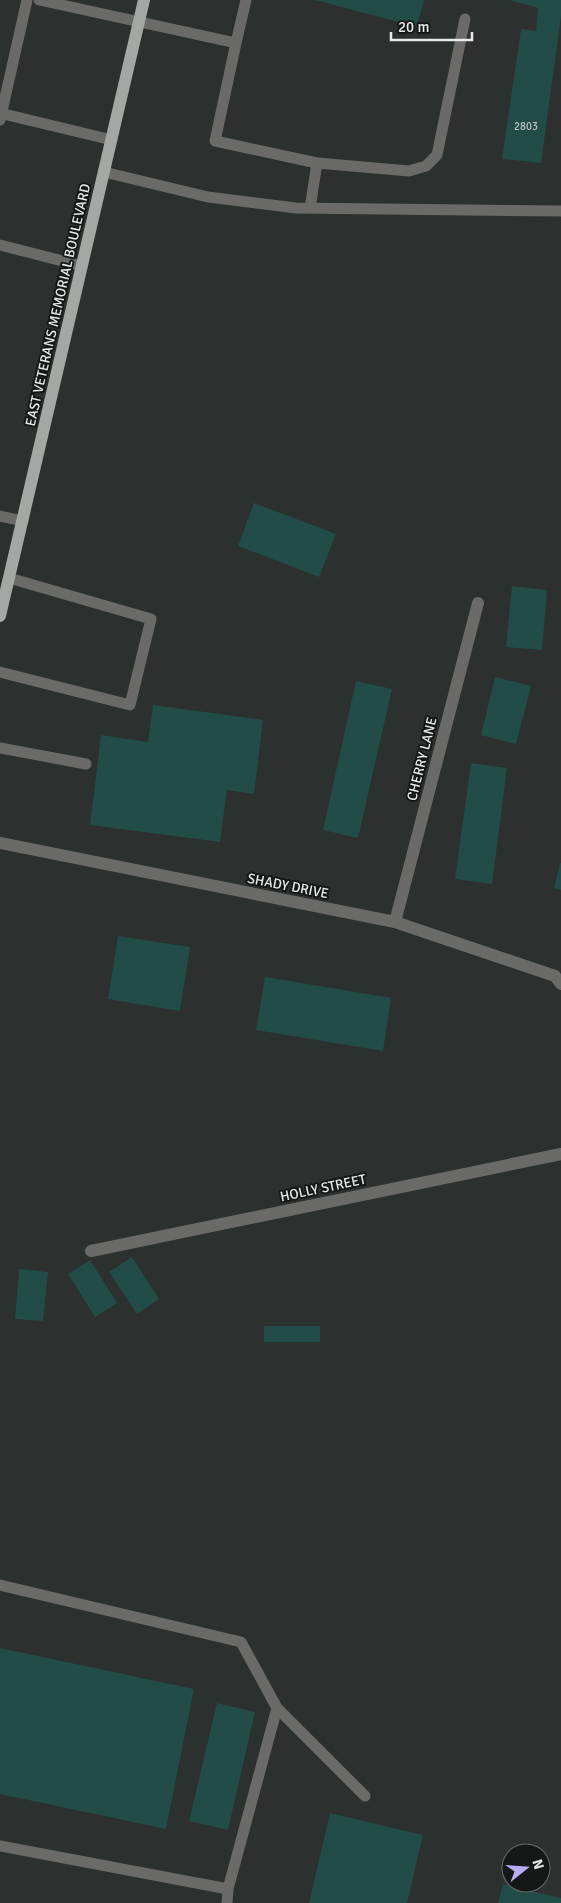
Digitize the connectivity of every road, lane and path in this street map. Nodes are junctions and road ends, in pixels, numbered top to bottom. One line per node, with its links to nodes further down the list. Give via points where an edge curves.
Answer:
1 (27, 0): 8 (lane)
2 (38, 0): 6 (lane)
3 (144, 0): 6 (main road, EAST VETERANS MEMORIAL BOULEVARD)
4 (246, 0): 7 (lane)
5 (465, 19): 10 (lane, via 437,155 426,166 409,171)
6 (139, 22): 7 (lane); 9 (main road, EAST VETERANS MEMORIAL BOULEVARD)
7 (236, 43): 10 (lane, via 215,141)
8 (1, 116): 9 (lane)
9 (112, 140): 11 (main road, EAST VETERANS MEMORIAL BOULEVARD)
10 (317, 163): 12 (lane)
11 (104, 172): 12 (lane, via 208,198); 15 (main road, EAST VETERANS MEMORIAL BOULEVARD)
12 (310, 208): 13 (lane)
13 (561, 211)
14 (0, 245): 15 (lane)
15 (82, 266): 17 (main road, EAST VETERANS MEMORIAL BOULEVARD)
16 (0, 516): 17 (lane)
17 (22, 521): 18 (main road, EAST VETERANS MEMORIAL BOULEVARD)
18 (9, 578): 20 (main road, EAST VETERANS MEMORIAL BOULEVARD); 21 (lane, via 151,619 130,705)
19 (478, 603): 25 (street, CHERRY LANE)
20 (0, 616)
21 (0, 672)
22 (0, 748): 23 (lane)
23 (86, 764)
24 (0, 843): 25 (street, SHADY DRIVE)
25 (395, 922): 26 (street, SHADY DRIVE)
26 (559, 977)
27 (561, 1154): 28 (street, HOLLY STREET)
28 (91, 1251)
29 (0, 1585): 30 (lane, via 241,1642)
30 (276, 1708): 31 (lane); 33 (lane)
31 (364, 1796)
32 (0, 1846): 33 (lane)
33 (228, 1889): 34 (lane)
34 (227, 1903)

